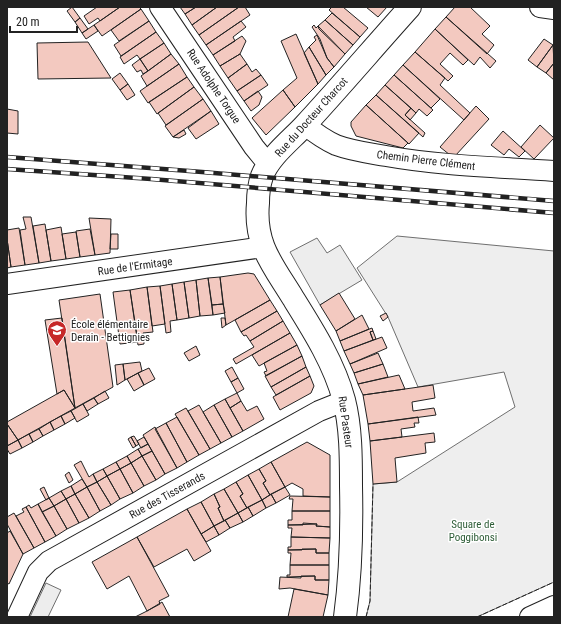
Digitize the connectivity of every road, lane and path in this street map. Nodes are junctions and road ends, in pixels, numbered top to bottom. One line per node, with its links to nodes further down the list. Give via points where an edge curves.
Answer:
1 (160, 7): 6 (street, Rue Adolphe Torgue)
2 (410, 7): 5 (street, Rue du Docteur Charcot)
3 (540, 7): 4 (street)
4 (554, 9)
5 (305, 125): 6 (street, Rue du Docteur Charcot); 7 (street, Chemin Pierre Clément, via 330,142 357,151 412,160)
6 (268, 164): 8 (street, Rue du Docteur Charcot, via 262,178 258,205 257,224)
7 (554, 171)
8 (263, 247): 9 (street, Rue de l'Ermitage); 10 (street, Rue Pasteur, via 272,267 318,340 335,374)
9 (7, 284)
10 (344, 401): 12 (street, Rue des Tisserands, via 319,411 48,561 38,572); 13 (street, Rue Pasteur, via 349,434 352,497 350,569)
11 (554, 606): 14 (street)
12 (17, 617)
13 (344, 617)
14 (530, 617)

